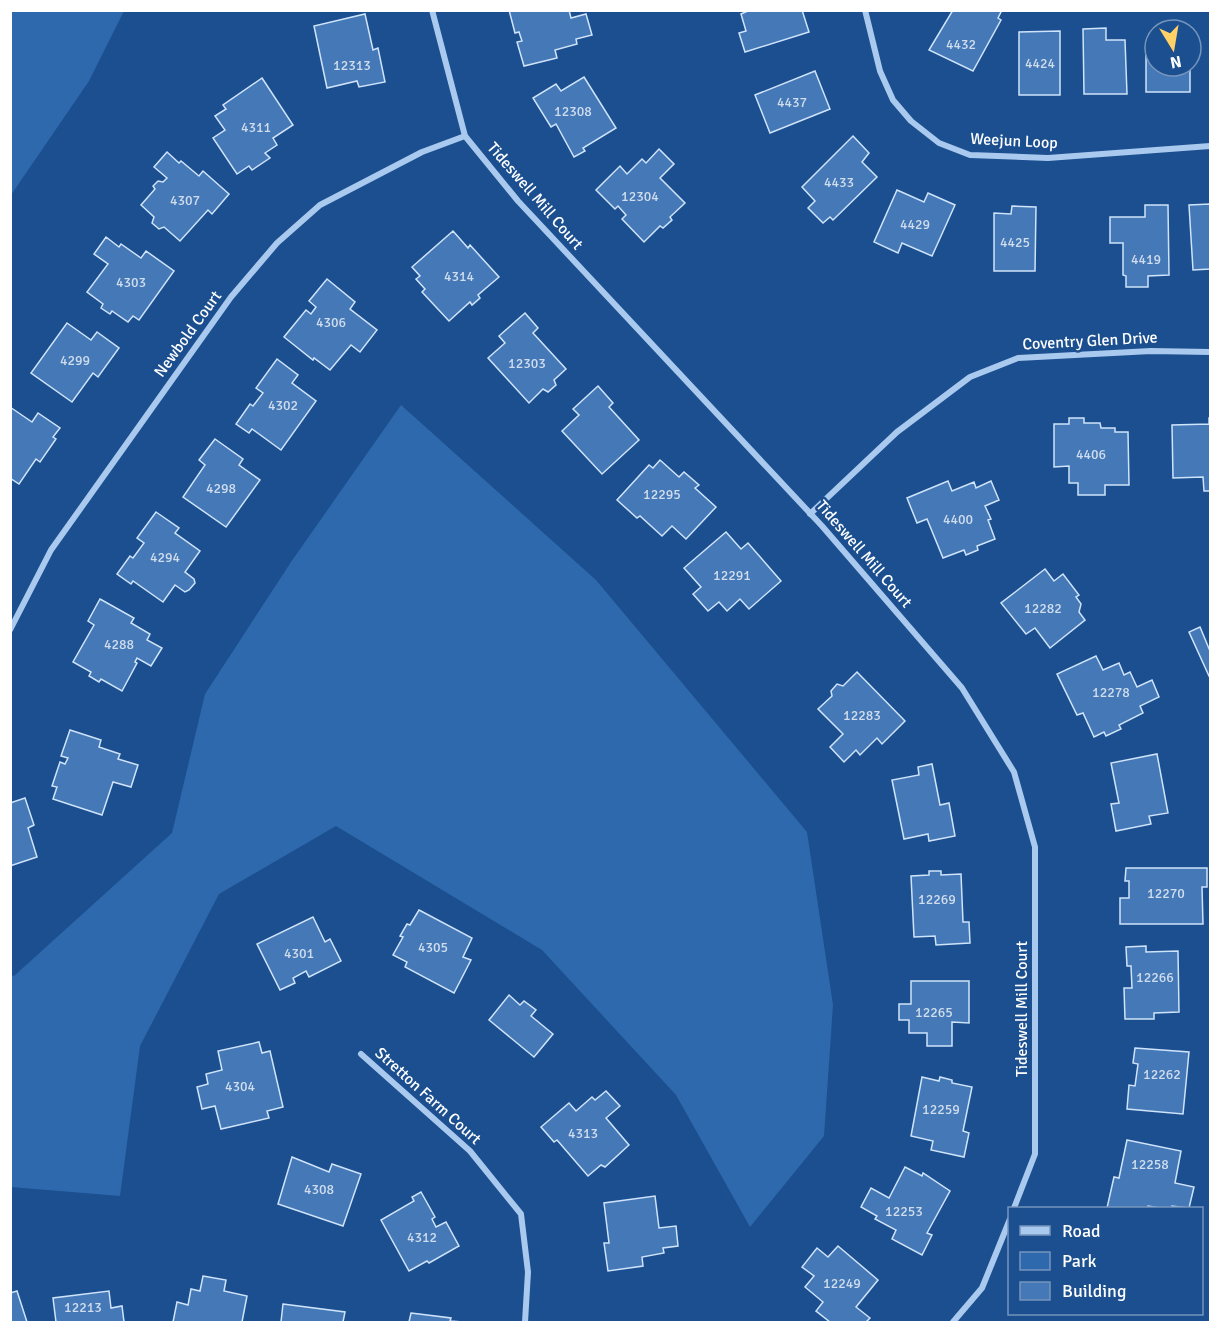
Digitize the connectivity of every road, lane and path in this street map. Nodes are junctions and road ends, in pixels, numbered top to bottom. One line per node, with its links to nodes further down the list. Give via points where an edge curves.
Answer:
1 (432, 10): 3 (street, Tideswell Mill Court)
2 (865, 10): 4 (street, Weejun Loop, via 880,71 893,100 911,121 939,143 970,155 1048,158)
3 (465, 136): 6 (street, Tideswell Mill Court, via 519,201); 7 (street, Newbold Court, via 422,152 320,205 277,243 231,297 51,550)
4 (1210, 146)
5 (1210, 352): 6 (street, Coventry Glen Drive, via 1017,358 970,377 906,425)
6 (810, 514): 9 (street, Tideswell Mill Court, via 962,688 1014,772 1035,847 1035,1154)
7 (10, 630)
8 (361, 1053): 11 (street, Stretton Farm Court, via 470,1150 520,1214 528,1272)
9 (1015, 1207)
10 (1008, 1224): 12 (street, via 982,1288)
11 (525, 1323)
12 (953, 1323)

